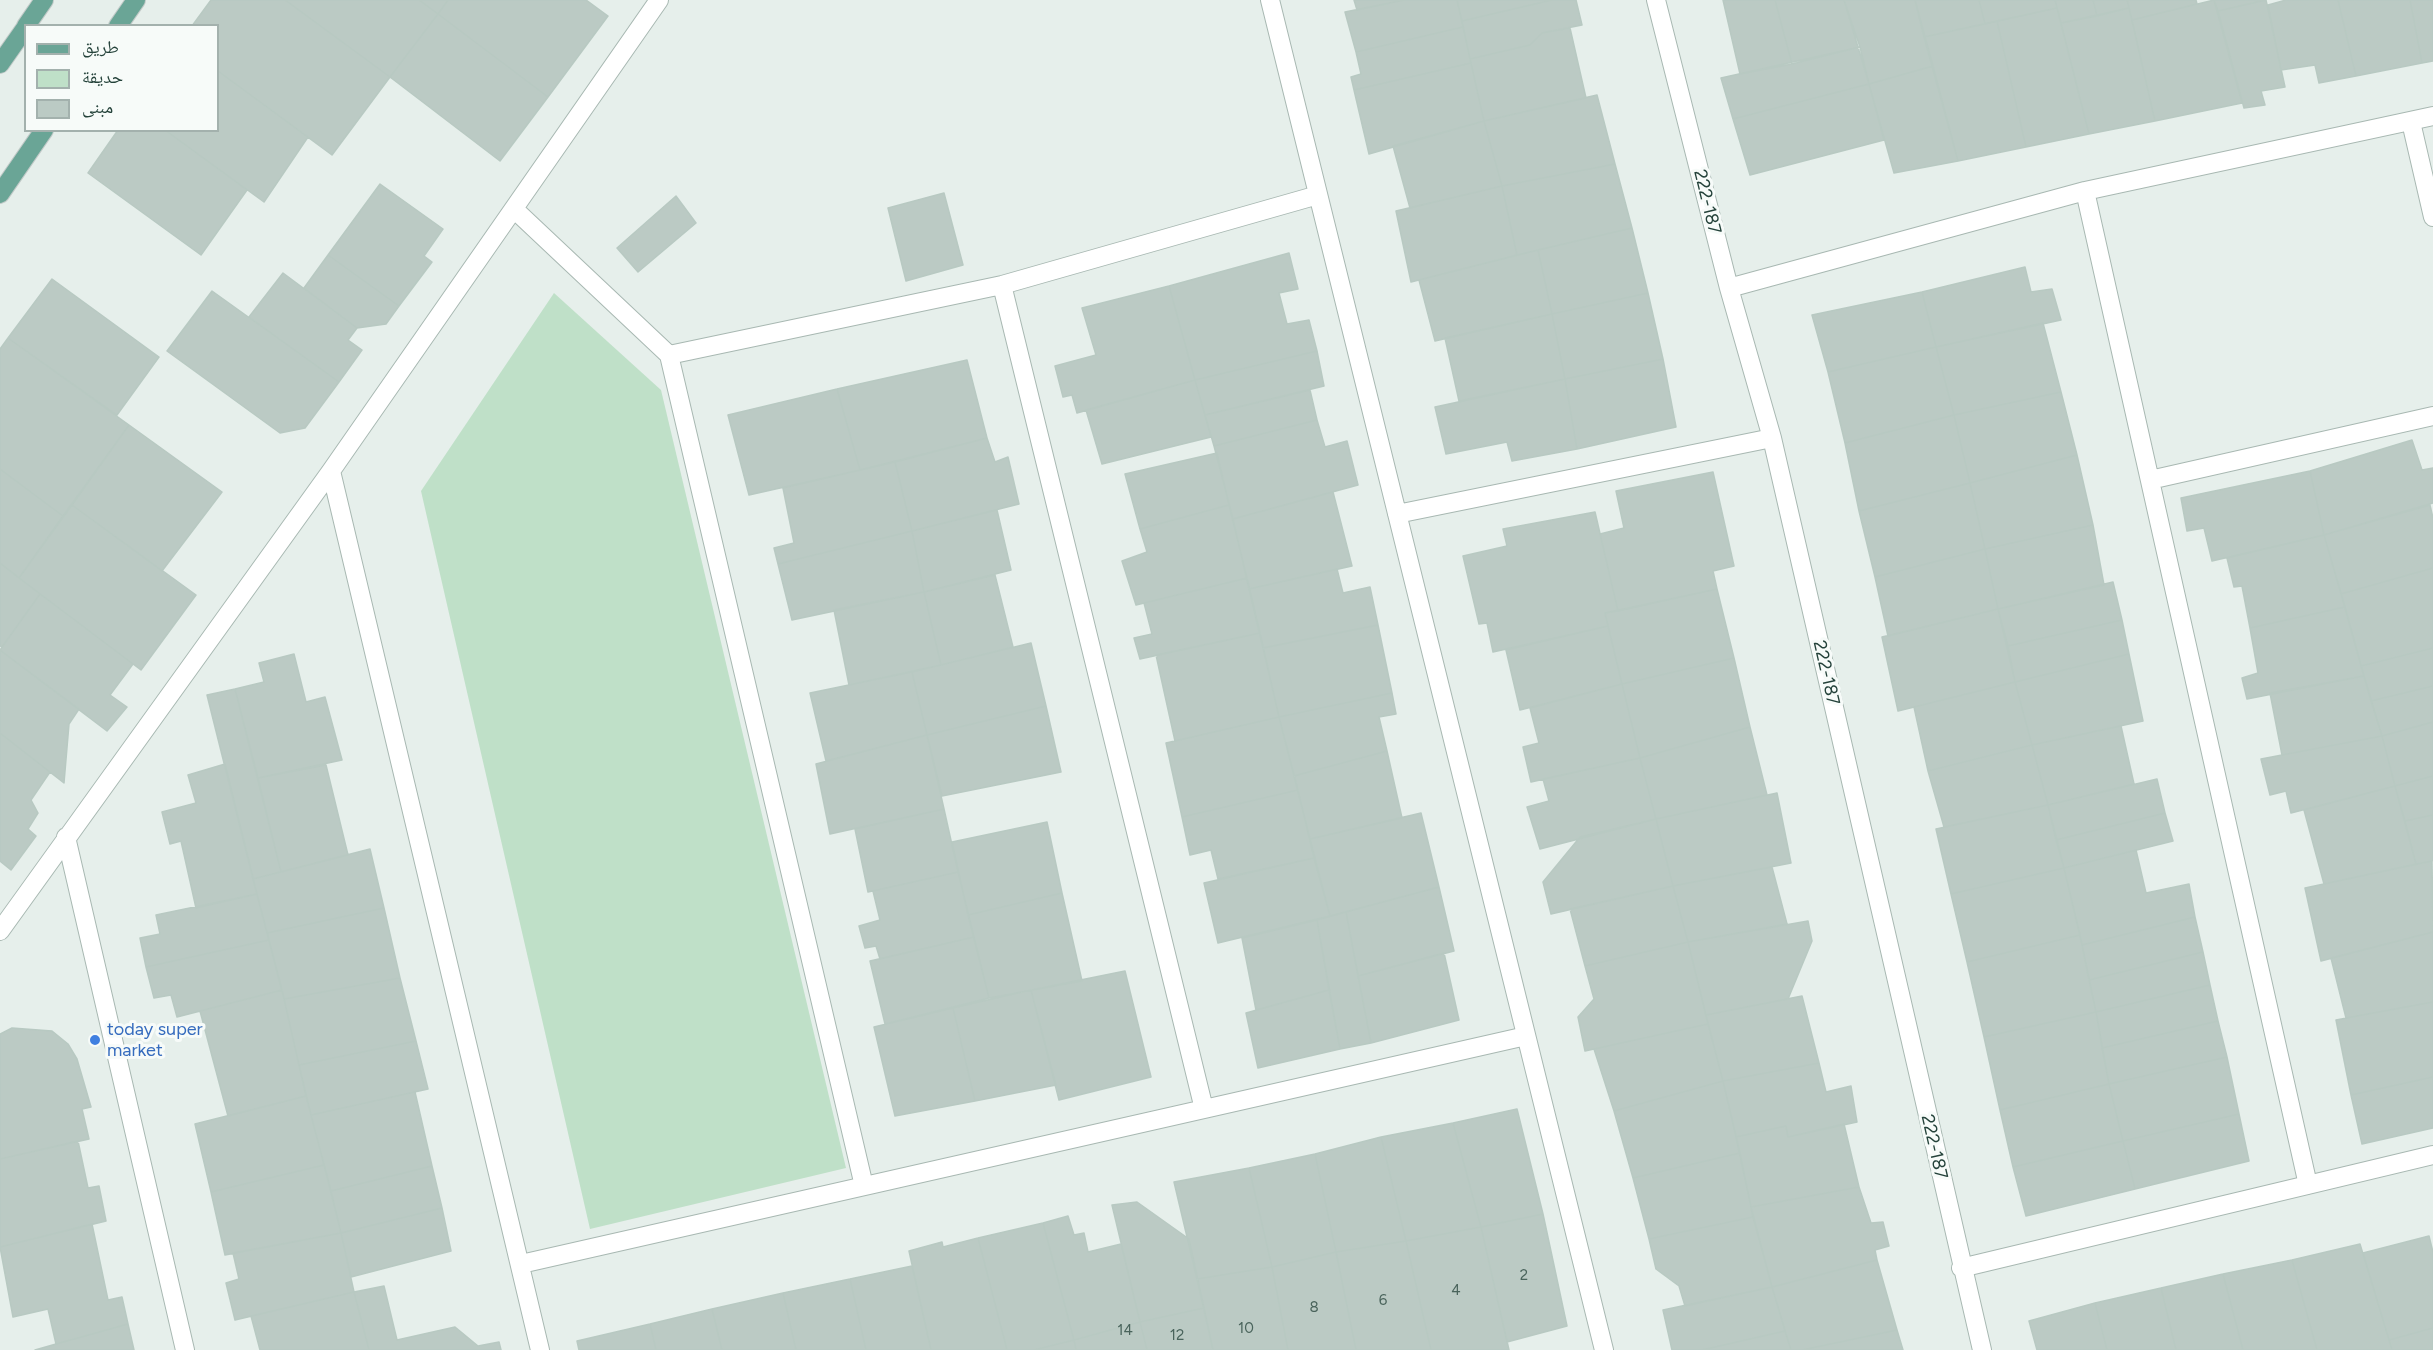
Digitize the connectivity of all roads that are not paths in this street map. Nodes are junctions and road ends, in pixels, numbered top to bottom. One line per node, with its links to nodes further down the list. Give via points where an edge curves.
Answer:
1 (44, 0): 6 (main road)
2 (136, 0): 7 (main road)
3 (659, 0): 16 (street)
4 (1270, 0): 15 (street)
5 (1656, 0): 19 (street, 222-187)
6 (27, 24)
7 (119, 24)
8 (24, 29): 9 (main road)
9 (0, 64)
10 (2433, 116): 11 (street)
11 (2411, 122): 13 (street); 17 (street)
12 (44, 132): 14 (main road)
13 (2085, 191): 19 (street); 24 (street)
14 (0, 194)
15 (1318, 195): 18 (street); 25 (street)
16 (514, 209): 20 (street); 23 (street)
17 (2433, 217)
18 (1002, 285): 20 (street); 29 (street)
19 (1729, 288): 22 (street, 222-187)
20 (669, 355): 32 (street)
21 (2433, 416): 24 (street)
22 (1772, 438): 25 (street); 34 (street, 222-187)
23 (331, 471): 26 (street); 33 (street)
24 (2150, 480): 31 (street)
25 (1397, 514): 28 (street)
26 (66, 837): 27 (street); 35 (street)
27 (0, 931)
28 (1526, 1036): 29 (street); 37 (street)
29 (1204, 1109): 32 (street)
30 (2433, 1155): 31 (street)
31 (2308, 1185): 34 (street)
32 (864, 1186): 33 (street)
33 (521, 1264): 36 (street)
34 (1962, 1269): 38 (street, 222-187)
35 (185, 1350)
36 (540, 1350)
37 (1604, 1350)
38 (1982, 1350)

